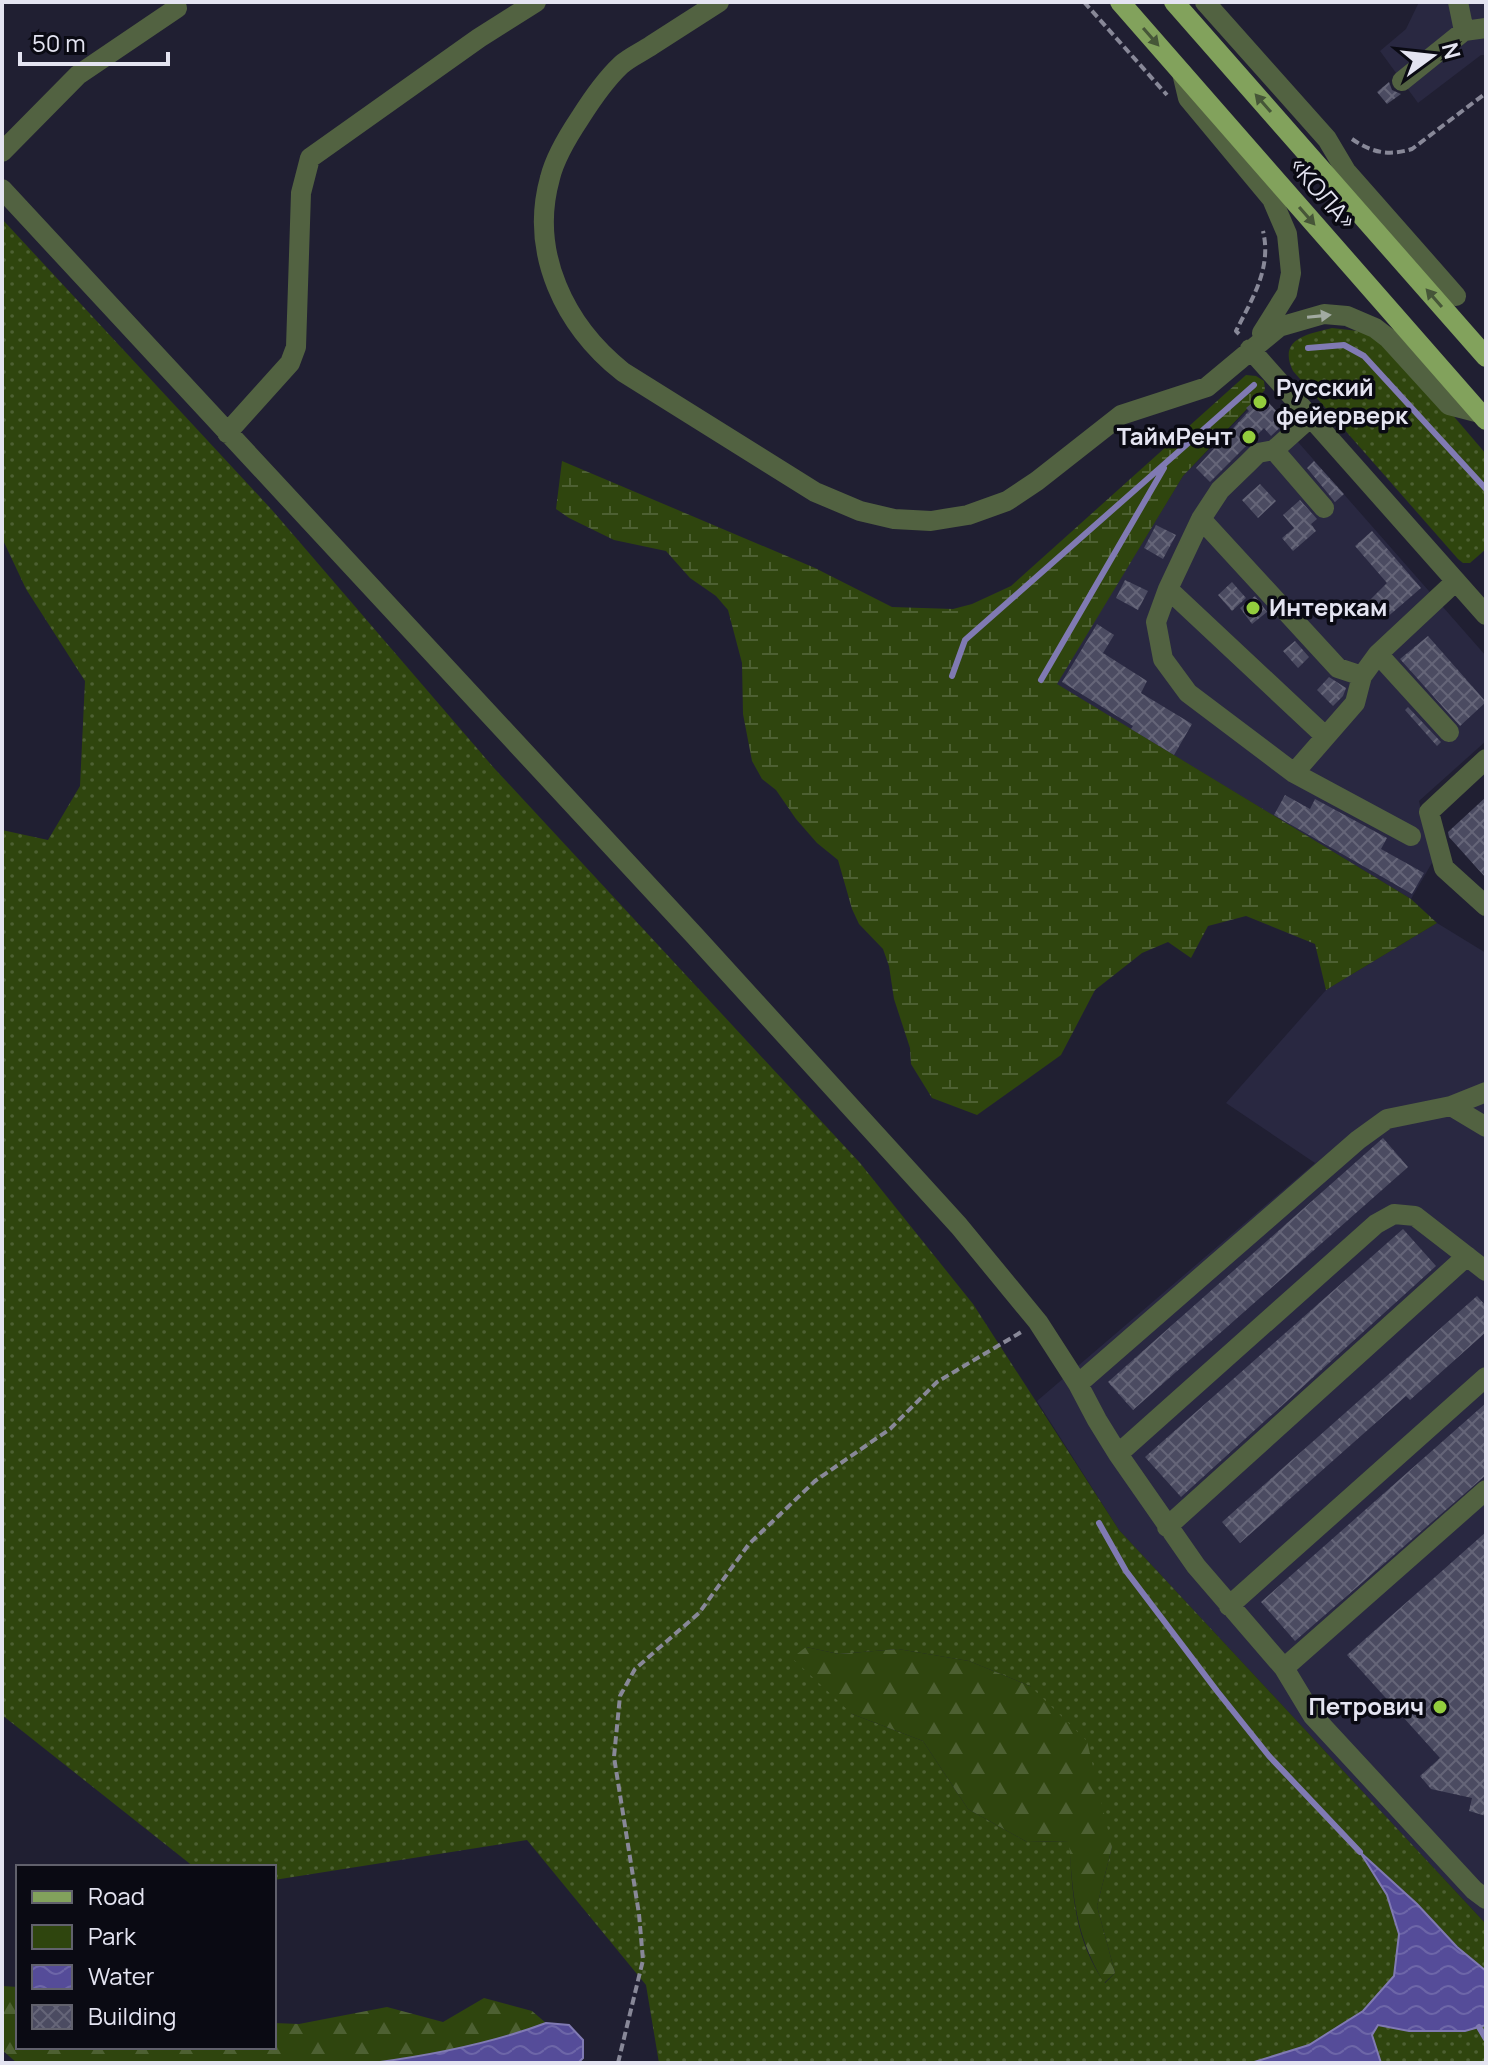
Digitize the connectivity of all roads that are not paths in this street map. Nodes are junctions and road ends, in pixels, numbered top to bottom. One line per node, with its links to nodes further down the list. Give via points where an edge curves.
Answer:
1 (536, 2): 19 (street, via 310,158 301,193 296,347 290,363)
2 (719, 2): 15 (street, via 622,64 567,138 550,177 544,219 549,266 580,329 623,372 815,492 860,511 931,521 1007,501 1121,415 1207,387)
3 (1120, 2): 10 (main road, «КОЛА», one-way to 10)
4 (1174, 2): 16 (main road, «КОЛА», one-way to 4)
5 (1458, 2): 9 (street)
6 (1211, 6): 14 (street)
7 (177, 8): 12 (street, via 78,75)
8 (1486, 28): 9 (street)
9 (1464, 31): 11 (street)
10 (1182, 73): 15 (street, via 1188,98 1272,199 1287,234 1287,293); 18 (main road, «КОЛА», one-way to 18)
11 (1402, 81)
12 (2, 152)
13 (2, 189): 19 (street)
14 (1456, 296)
15 (1250, 349): 17 (street); 18 (street, one-way to 18, via 1300,319 1324,314 1361,320 1388,338 1449,405)
16 (1486, 357)
17 (1312, 416): 20 (street); 23 (street)
18 (1483, 416)
19 (227, 433): 40 (street, via 959,1226 1038,1322)
20 (1274, 450): 21 (street); 22 (street, via 1258,453 1220,490)
21 (1324, 508)
22 (1201, 519): 24 (street); 27 (street, via 1338,668)
23 (1456, 581): 25 (street); 26 (street)
24 (1168, 589): 29 (street); 31 (street, via 1156,622 1163,659 1188,693)
25 (1486, 615)
26 (1378, 654): 27 (street); 28 (street)
27 (1362, 676): 29 (street, via 1355,703)
28 (1449, 732)
29 (1325, 736): 31 (street)
30 (1486, 759): 33 (street, via 1429,812 1444,868)
31 (1294, 773): 32 (street)
32 (1411, 836)
33 (1486, 906)
34 (1486, 1092): 35 (street)
35 (1451, 1106): 36 (street); 40 (street, via 1387,1119 1358,1140)
36 (1486, 1127)
37 (1467, 1256): 38 (street); 41 (street, via 1415,1216 1394,1214 1376,1224); 43 (street)
38 (1486, 1271)
39 (1486, 1377): 44 (street)
40 (1078, 1384): 41 (street)
41 (1118, 1454): 43 (street)
42 (1486, 1490): 45 (street)
43 (1167, 1527): 44 (street)
44 (1229, 1606): 45 (street)
45 (1284, 1668): 46 (street, via 1313,1716)
46 (1486, 1899)

